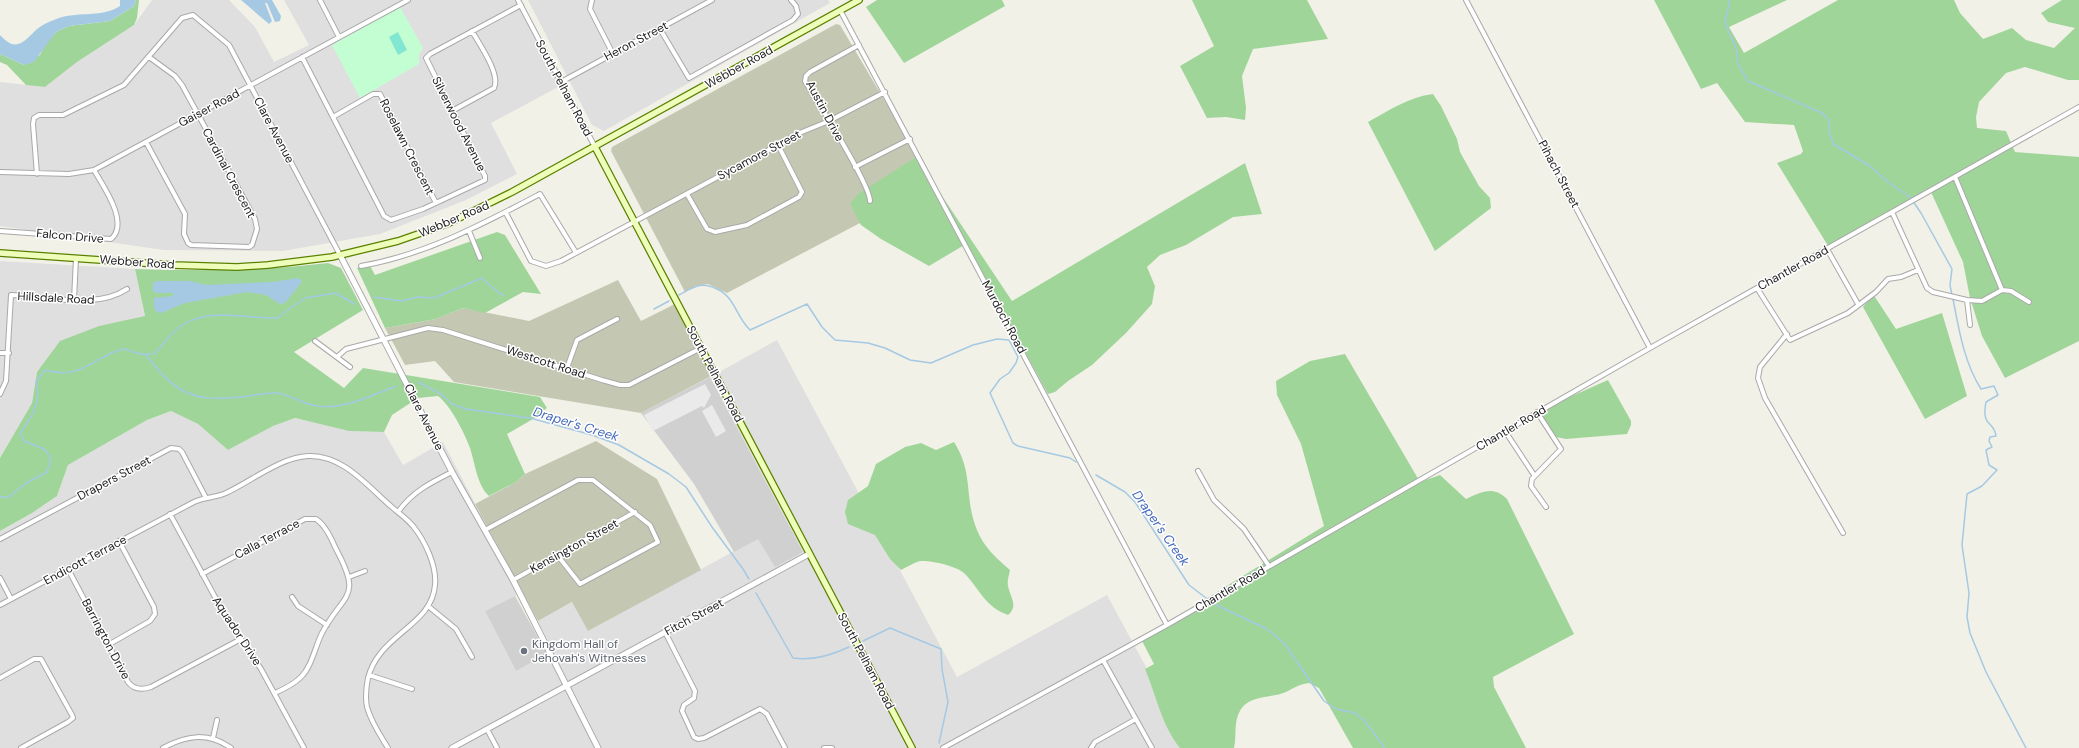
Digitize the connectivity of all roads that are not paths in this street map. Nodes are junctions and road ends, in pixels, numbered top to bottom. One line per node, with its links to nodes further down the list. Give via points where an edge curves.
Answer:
1 (320, 0): 12 (street)
2 (408, 0): 12 (street, Gaiser Road)
3 (592, 0): 14 (street, via 590,9)
4 (712, 0): 10 (street, Heron Street)
5 (791, 0): 10 (street, via 798,14 793,20 689,78)
6 (859, 0): 9 (main road, Webber Road)
7 (1466, 0): 63 (street, Pihach Street)
8 (519, 2): 11 (street, Silverwood Avenue); 17 (street, South Pelham Road)
9 (840, 10): 13 (street, Murdoch Road); 28 (main road, Webber Road)
10 (660, 29): 14 (street, Heron Street)
11 (472, 31): 21 (street, via 496,74 496,82 494,88); 21 (street, Silverwood Avenue, via 426,58)
12 (339, 37): 16 (street, Gaiser Road)
13 (859, 46): 19 (street, Murdoch Road); 24 (street, Austin Drive, via 806,76 806,81)
14 (612, 54): 17 (street, Heron Street)
15 (149, 57): 18 (street, Clare Avenue, via 182,18 193,15 229,45); 22 (street, via 179,80); 32 (street, via 124,85 64,115 39,115 34,118)
16 (302, 57): 18 (street, Gaiser Road); 23 (street, Silverwood Avenue)
17 (561, 82): 28 (street, South Pelham Road)
18 (250, 85): 22 (street, Gaiser Road); 45 (street, Clare Avenue)
19 (885, 92): 24 (street, Sycamore Street); 25 (street, Murdoch Road)
20 (2079, 107): 33 (street, Chantler Road)
21 (452, 111): 36 (street, Silverwood Avenue, via 486,179)
22 (198, 114): 26 (street, Gaiser Road); 26 (street, Cardinal Crescent, via 255,219 257,229 249,247 188,243 184,234 185,214)
23 (333, 117): 36 (street, Silverwood Avenue, via 387,219 395,219); 36 (street, Roselawn Crescent, via 373,94 380,94)
24 (829, 121): 27 (street, Sycamore Street); 29 (street, Austin Drive)
25 (910, 138): 29 (street); 98 (street, Murdoch Road)
26 (146, 142): 30 (street, Gaiser Road)
27 (778, 145): 34 (street, Sycamore Street); 34 (street, via 802,192 799,197 754,222 710,232)
28 (595, 147): 39 (main road, South Pelham Road); 45 (main road, Webber Road, via 448,224 398,241)
29 (855, 167): 35 (street, Austin Drive, via 870,195)
30 (94, 170): 32 (street, Gaiser Road, via 69,174); 40 (street, Falcon Drive, via 116,211 116,232 111,239)
31 (0, 172): 32 (street, Gaiser Road)
32 (38, 174)
33 (1955, 177): 38 (street, Chantler Road); 52 (street)
34 (688, 194): 39 (street, Sycamore Street)
35 (870, 201)
36 (436, 203)
37 (506, 212): 39 (street, Sycamore Street, via 531,261 546,266 561,261); 41 (street); 43 (street, via 540,194)
38 (1892, 212): 42 (street, Chantler Road); 49 (street)
39 (635, 222): 62 (main road, South Pelham Road)
40 (0, 231)
41 (470, 231): 47 (street); 48 (street, via 384,262)
42 (1827, 248): 51 (street, Chantler Road); 56 (street)
43 (575, 251)
44 (0, 253): 46 (main road, Webber Road)
45 (340, 255): 46 (main road, Webber Road, via 268,265 221,267); 60 (street, Clare Avenue)
46 (76, 258): 53 (street)
47 (480, 258)
48 (361, 266)
49 (1918, 270): 54 (street, via 1926,288); 56 (street, via 1888,279 1876,292)
50 (127, 288): 53 (street, Hillsdale Road, via 107,299)
51 (1757, 288): 59 (street); 63 (street, Chantler Road)
52 (2002, 290): 54 (street, via 1982,301); 55 (street, via 2011,290)
53 (74, 300): 65 (street, Hillsdale Road, via 11,295)
54 (1966, 300): 58 (street)
55 (2028, 302)
56 (1858, 304): 59 (street, via 1848,313 1790,340)
57 (617, 319): 68 (street, via 577,340)
58 (1970, 325)
59 (1787, 334): 81 (street, via 1760,366 1758,378 1765,398)
60 (384, 338): 66 (street, Westcott Road, via 346,349); 68 (street, Westcott Road, via 428,328 443,330); 73 (street, Clare Avenue)
61 (315, 341): 66 (street)
62 (701, 348): 68 (street, Westcott Road, via 629,385 620,385); 84 (main road, South Pelham Road)
63 (1650, 348): 70 (street, Chantler Road)
64 (0, 353): 65 (street)
65 (9, 353): 69 (street, Hillsdale Road, via 6,380)
66 (337, 357): 67 (street)
67 (350, 367)
68 (567, 368)
69 (0, 394)
70 (1537, 412): 71 (street, Chantler Road); 74 (street, via 1561,449)
71 (1505, 431): 74 (street); 86 (street, Chantler Road)
72 (1198, 471): 86 (street, via 1214,500 1244,529)
73 (452, 472): 77 (street, via 417,491); 80 (street, Clare Avenue)
74 (1534, 475): 76 (street, via 1531,486)
75 (206, 498): 77 (street, Endicott Terrace, via 226,493 290,459 314,456 354,473); 79 (street, Endicott Terrace); 82 (street, Drapers Street, via 180,449 171,448)
76 (1546, 507)
77 (398, 512): 96 (street, Endicott Terrace, via 414,527 434,569 435,585)
78 (635, 512): 80 (street, via 593,480 578,480); 85 (street, Kensington Street); 85 (street, via 650,525 658,542 580,584)
79 (170, 514): 83 (street, Endicott Terrace); 89 (street, Aquador Drive)
80 (485, 530): 92 (street, Clare Avenue)
81 (1843, 533)
82 (0, 539)
83 (119, 542): 87 (street, Endicott Terrace); 101 (street, via 154,606 155,614 150,622)
84 (809, 554): 99 (street, Fitch Street); 124 (main road, South Pelham Road)
85 (558, 556): 92 (street, Kensington Street)
86 (1269, 566): 98 (street, Chantler Road)
87 (68, 569): 94 (street, Endicott Terrace); 101 (street, Barrington Drive)
88 (365, 571): 90 (street)
89 (202, 574): 90 (street, Calla Terrace, via 310,518 324,525); 100 (street, Aquador Drive)
90 (349, 577): 97 (street, via 346,597)
91 (0, 578): 94 (street)
92 (513, 580): 106 (street, Clare Avenue)
93 (292, 597): 97 (street, via 298,606)
94 (11, 599): 95 (street, Endicott Terrace)
95 (0, 605)
96 (428, 606): 102 (street, via 456,629); 104 (street, via 382,650)
97 (327, 624): 108 (street, via 305,672 294,683)
98 (1167, 625): 103 (street, Chantler Road)
99 (665, 632): 106 (street, Fitch Street); 122 (street, via 695,691 694,698 680,709 698,740 760,709 767,714)
100 (241, 639): 101 (street, Barrington Drive, via 143,689 134,688 130,684); 108 (street, Aquador Drive)
101 (108, 645)
102 (472, 657)
103 (1103, 660): 109 (street); 125 (street, Chantler Road)
104 (369, 675): 107 (street); 118 (street, via 366,692 368,708)
105 (0, 678): 114 (street, via 34,659 41,659 73,718)
106 (566, 686): 111 (street, Fitch Street); 121 (street, Clare Avenue)
107 (412, 689)
108 (275, 693): 117 (street, Aquador Drive)
109 (1136, 719): 126 (street, via 1094,742); 127 (street)
110 (217, 720): 112 (street)
111 (487, 729): 119 (street, Fitch Street); 120 (street)
112 (213, 738): 115 (street, via 191,737); 116 (street)
113 (831, 746): 123 (street)
114 (21, 748)
115 (163, 748)
116 (231, 748)
117 (304, 748)
118 (388, 748)
119 (452, 748)
120 (497, 748)
121 (598, 748)
122 (785, 748)
123 (824, 748)
124 (912, 748)
125 (943, 748)
126 (1091, 748)
127 (1152, 748)

